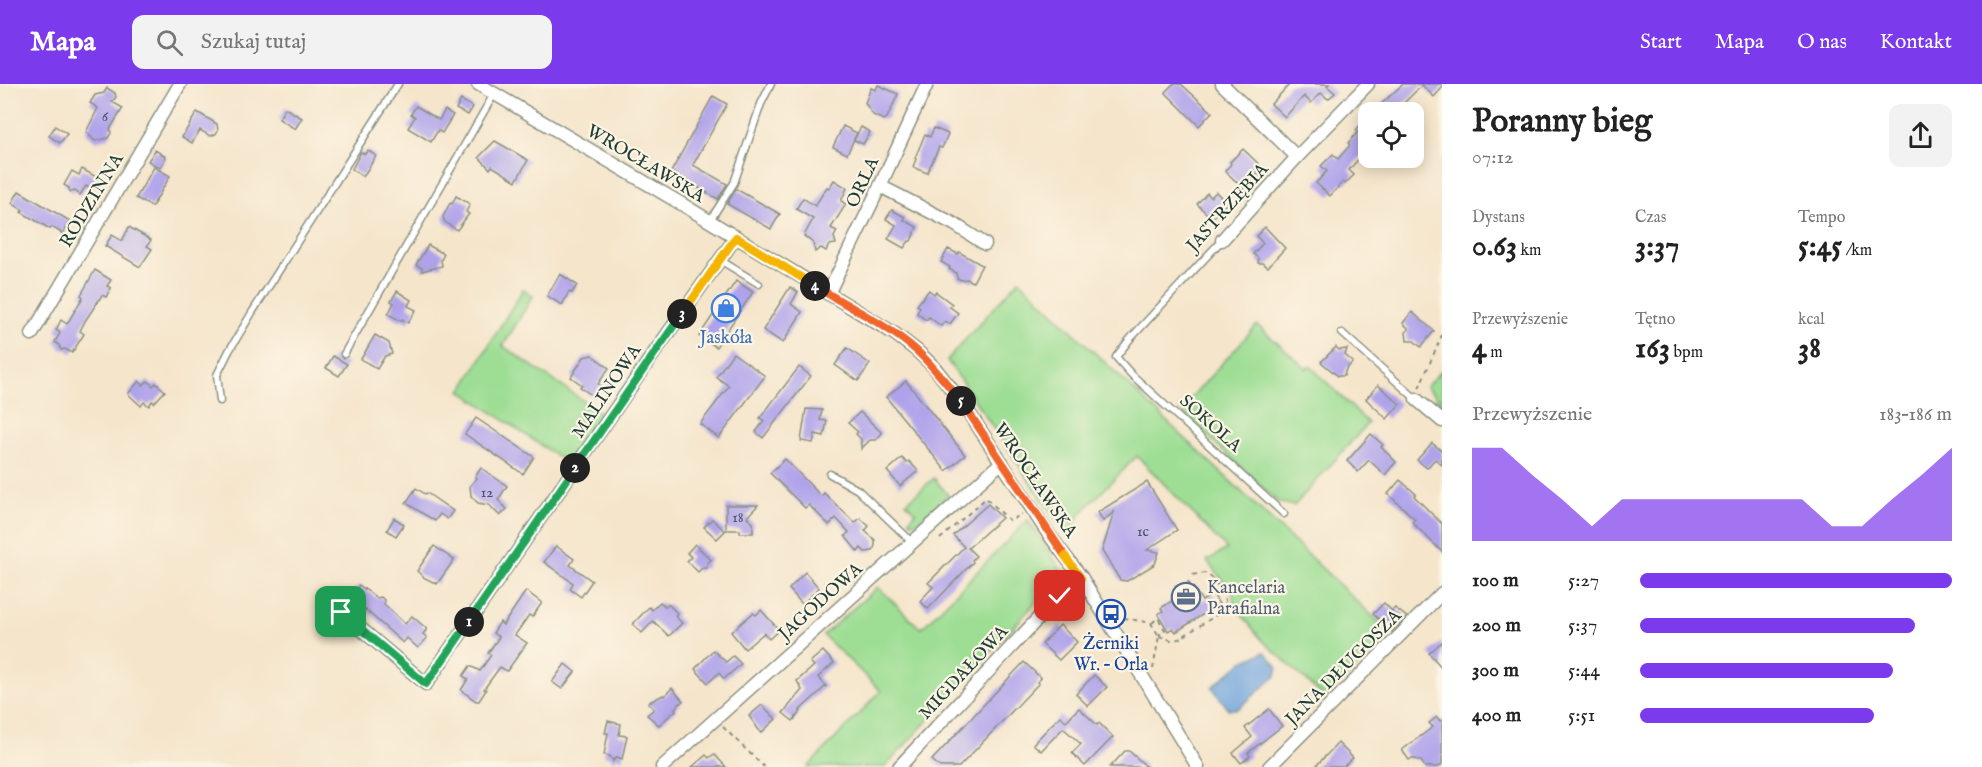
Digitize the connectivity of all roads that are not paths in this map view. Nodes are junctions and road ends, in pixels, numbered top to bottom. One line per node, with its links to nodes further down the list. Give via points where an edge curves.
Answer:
1 (180, 84): 19 (street, RODZINNA)
2 (398, 84): 23 (lane, via 229,351 217,375)
3 (479, 84): 8 (street, WROCŁAWSKA)
4 (771, 84): 11 (lane, via 734,183)
5 (927, 84): 10 (street, ORLA)
6 (1222, 84): 9 (street)
7 (1368, 84): 9 (street, JASTRZĘBIA)
8 (494, 93): 11 (street, WROCŁAWSKA); 20 (lane)
9 (1297, 157): 13 (street, JASTRZĘBIA)
10 (880, 186): 14 (street); 17 (street, ORLA)
11 (709, 222): 12 (street, WROCŁAWSKA)
12 (736, 237): 15 (street, MALINOWA); 17 (street, WROCŁAWSKA)
13 (1222, 240): 21 (lane, JASTRZĘBIA)
14 (985, 244)
15 (720, 260): 16 (lane); 31 (street, MALINOWA, via 426,684)
16 (759, 284)
17 (828, 294): 25 (street, WROCŁAWSKA, via 895,334 934,367)
18 (1342, 333): 22 (lane)
19 (32, 334)
20 (344, 354)
21 (1116, 357): 27 (lane, SOKOLA)
22 (1418, 394): 24 (street)
23 (220, 401)
24 (1442, 421)
25 (1002, 462): 28 (street, JAGODOWA); 29 (street, WROCŁAWSKA)
26 (830, 474): 28 (lane, via 858,490)
27 (1284, 514)
28 (913, 542): 32 (street, JAGODOWA)
29 (1081, 578): 33 (street, MIGDAŁOWA); 34 (street, WROCŁAWSKA)
30 (1441, 597): 35 (street, JANA DŁUGOSZA)
31 (341, 612)
32 (662, 767)
33 (899, 767)
34 (1198, 767)
35 (1269, 767)

